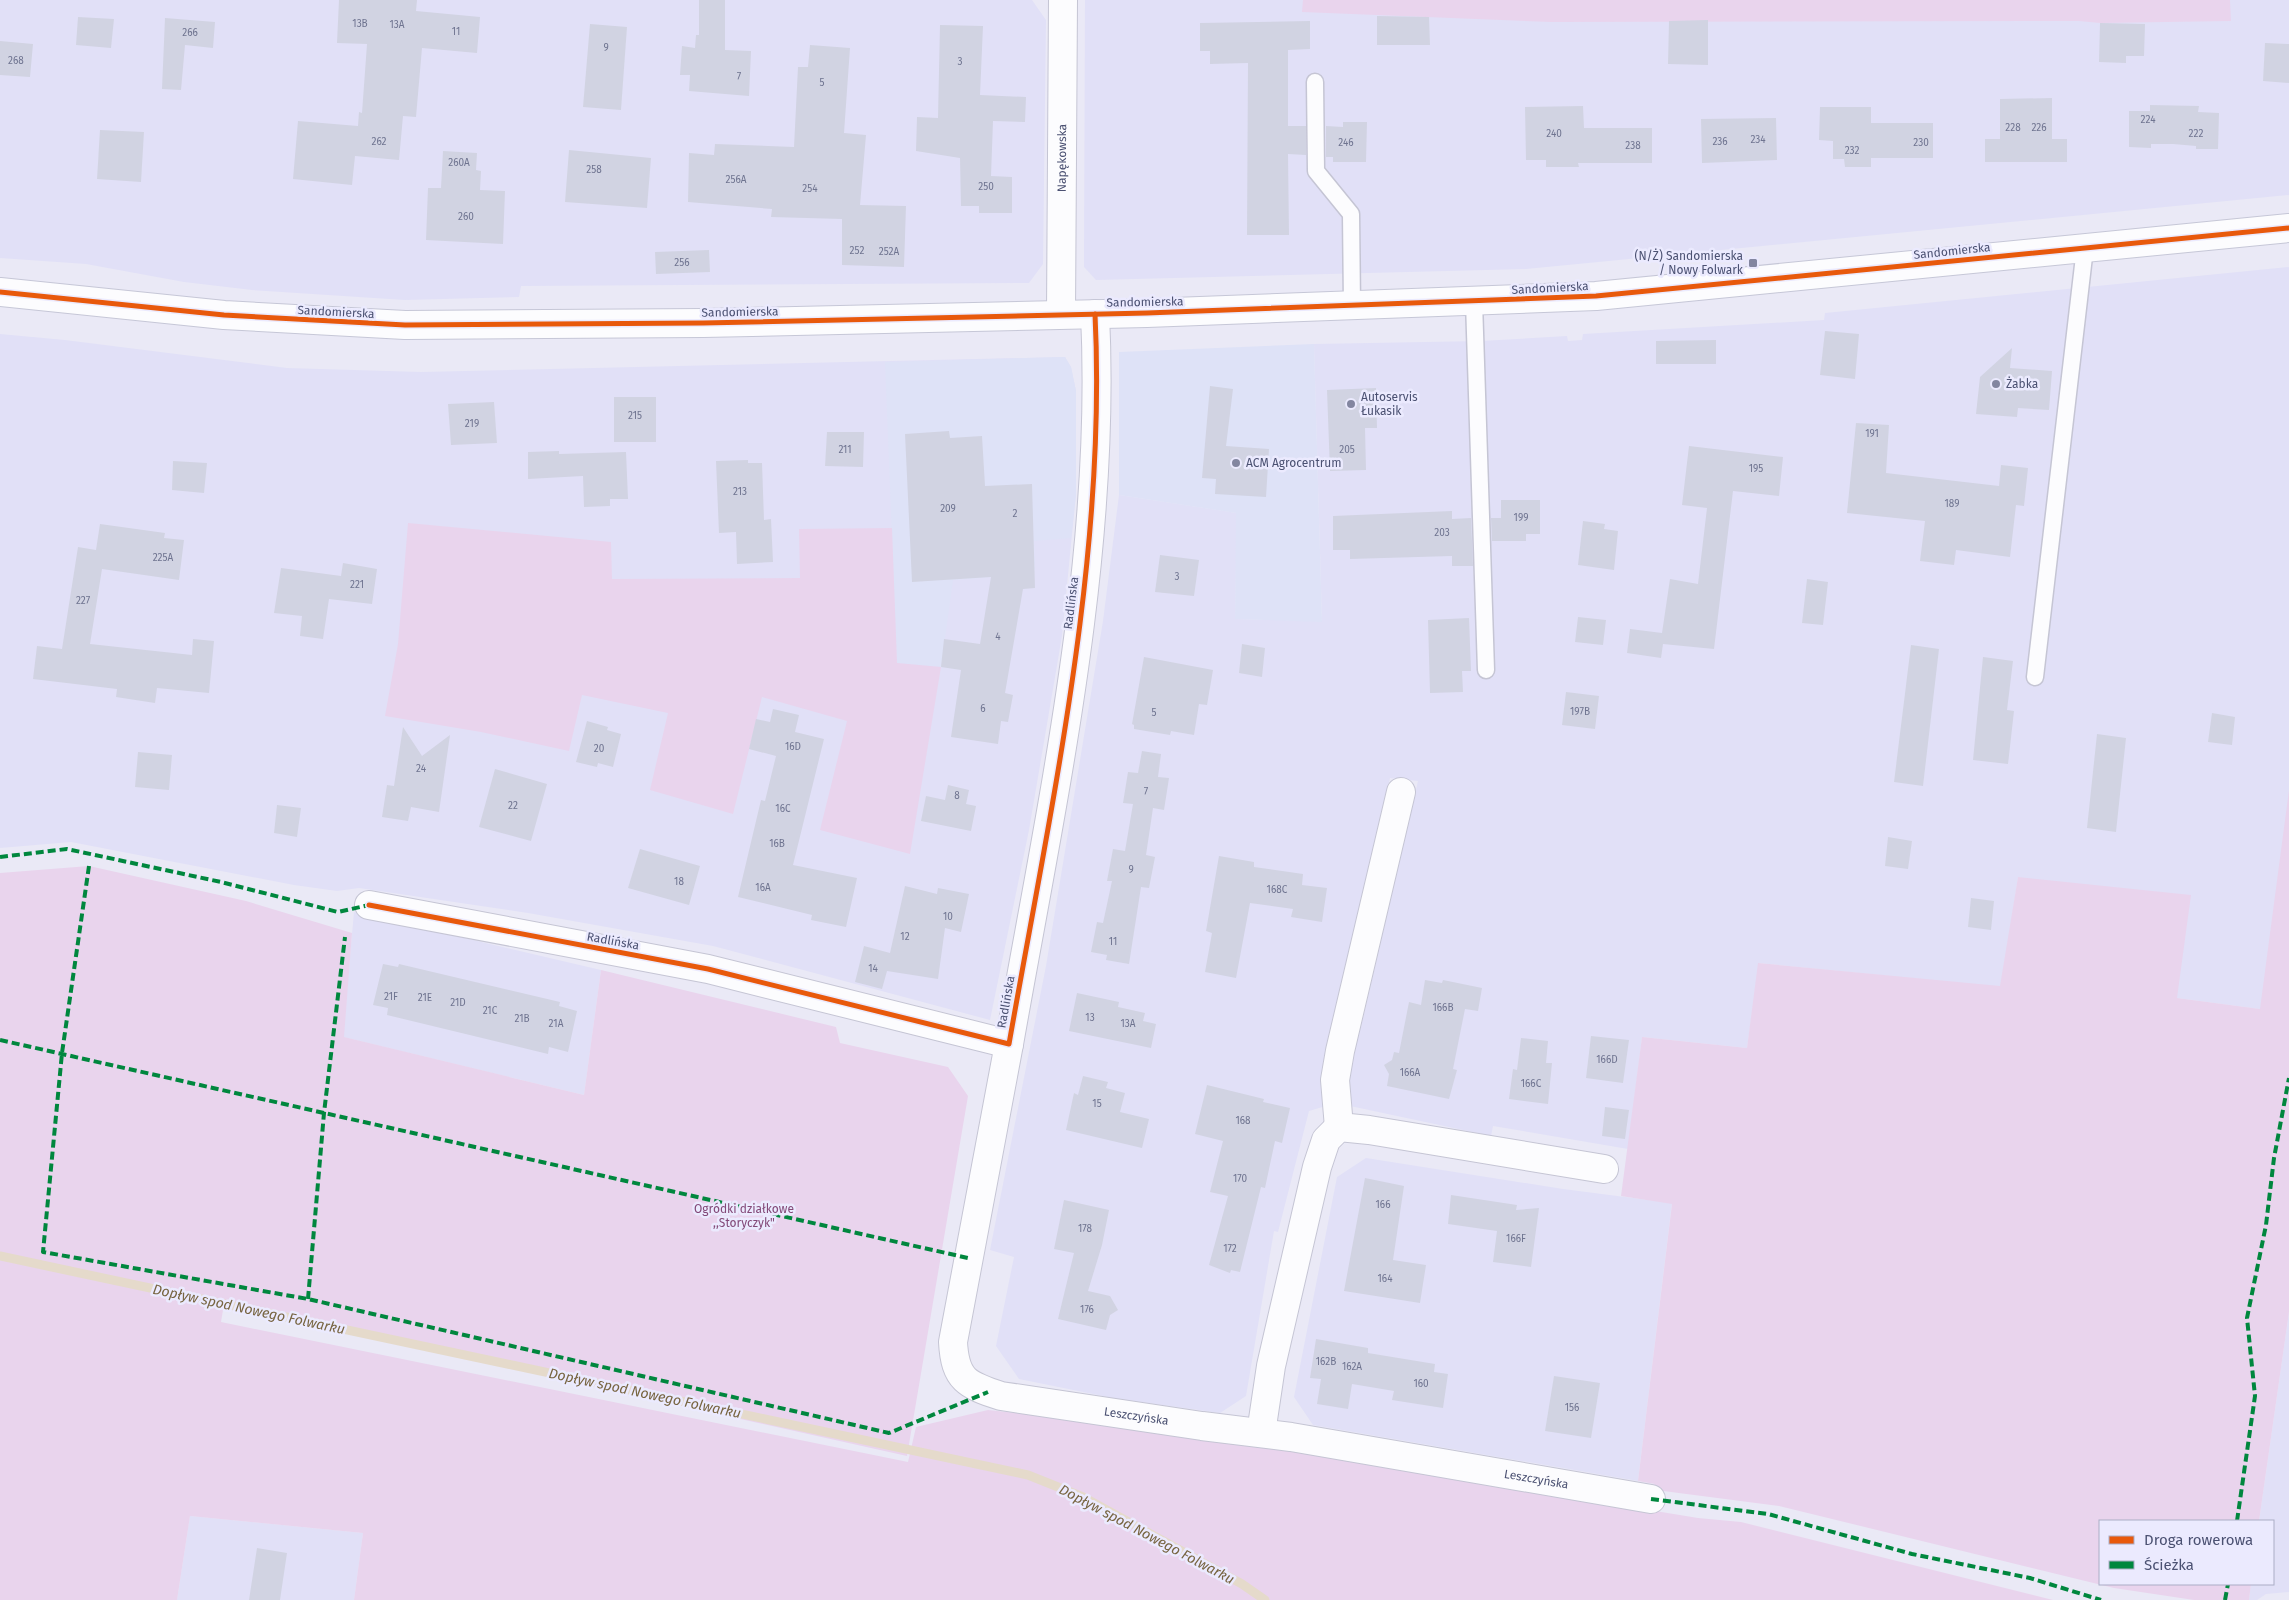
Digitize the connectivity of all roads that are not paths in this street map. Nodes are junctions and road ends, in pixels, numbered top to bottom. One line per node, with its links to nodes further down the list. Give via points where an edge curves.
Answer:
1 (1064, 0): 8 (street, Napękowska)
2 (1315, 82): 7 (lane, via 1316,171 1351,214)
3 (2289, 228): 4 (street, Sandomierska)
4 (2085, 248): 6 (street, Sandomierska, via 1596,296); 11 (lane)
5 (0, 292): 8 (street, Sandomierska, via 224,316 405,325 703,323)
6 (1474, 302): 7 (street, Sandomierska); 10 (lane)
7 (1352, 305): 9 (street, Sandomierska)
8 (1061, 314): 9 (street, Sandomierska)
9 (1095, 314): 14 (street, Radlińska, via 1094,500 1067,712)
10 (1486, 670)
11 (2036, 677)
12 (1401, 792): 15 (street, via 1340,1051 1335,1080)
13 (369, 905): 14 (street, Radlińska, via 708,969)
14 (1009, 1044): 17 (street, Leszczyńska, via 953,1342 954,1360 961,1378 975,1388 1001,1396)
15 (1339, 1127): 16 (street); 17 (street, via 1326,1140 1317,1167 1271,1366)
16 (1604, 1169)
17 (1261, 1433): 18 (street, Leszczyńska)
18 (1651, 1499)

